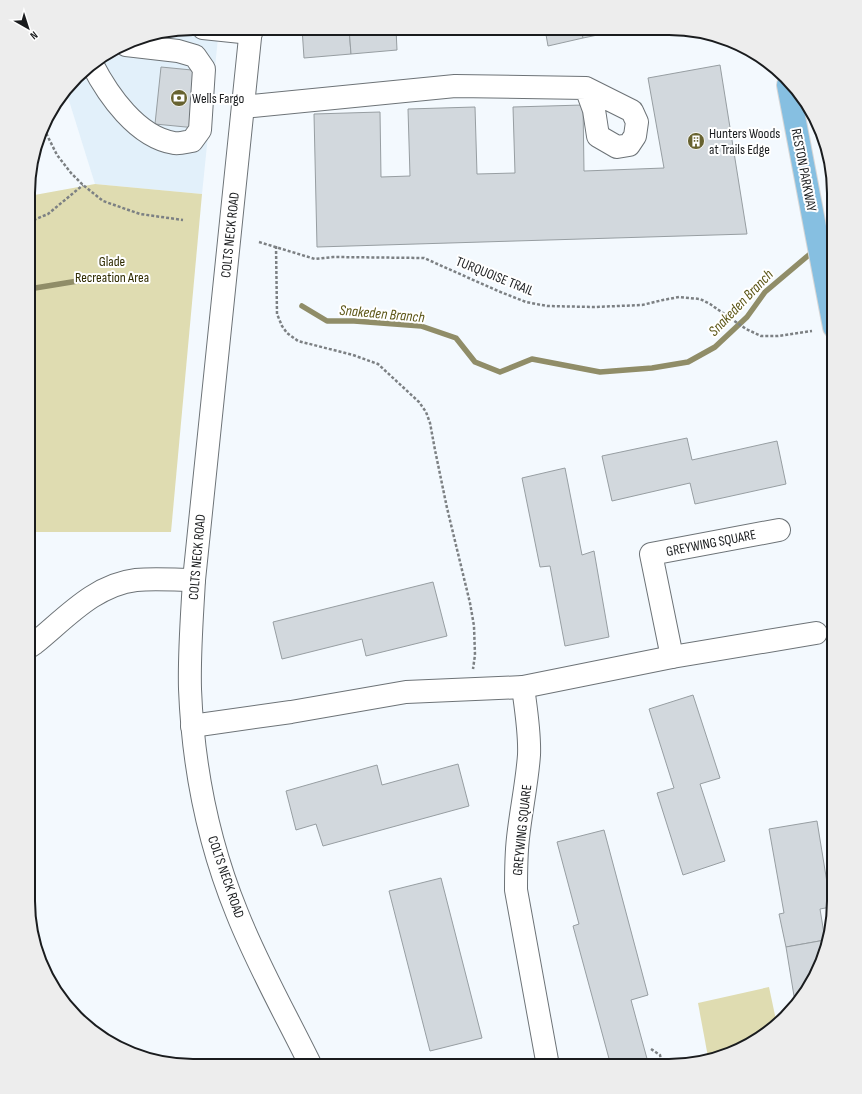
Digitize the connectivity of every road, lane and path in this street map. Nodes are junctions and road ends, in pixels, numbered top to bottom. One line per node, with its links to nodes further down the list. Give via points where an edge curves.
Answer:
1 (251, 35): 6 (street, COLTS NECK ROAD)
2 (135, 46): 3 (street, via 178,51 195,56 204,69 200,130 192,141 175,144 155,137 130,119 103,85)
3 (95, 70)
4 (586, 88): 6 (street, via 455,86)
5 (789, 90): 13 (main road, RESTON PARKWAY)
6 (243, 107): 16 (street, COLTS NECK ROAD)
7 (47, 134): 8 (path, via 57,155)
8 (83, 185): 9 (path, via 48,214); 10 (path, via 103,201 140,214)
9 (35, 219)
10 (183, 220)
11 (259, 242): 12 (path, TURQUOISE TRAIL)
12 (276, 246): 14 (path, TURQUOISE TRAIL, via 316,259 424,258 526,302 547,306 619,306 673,298 700,299 761,336); 21 (path, via 277,314 287,333 298,341 378,364 419,402 426,412 474,626 475,655)
13 (827, 290)
14 (812, 332)
15 (780, 530): 19 (street, GREYWING SQUARE, via 651,554)
16 (194, 580): 18 (street, via 157,579 121,583 85,601); 22 (street, COLTS NECK ROAD, via 190,647)
17 (816, 633): 19 (street)
18 (35, 644)
19 (672, 657): 20 (street)
20 (523, 688): 21 (street); 25 (street, GREYWING SQUARE, via 529,753 515,863 516,890)
21 (468, 689): 22 (street, via 406,692)
22 (192, 726): 24 (street, COLTS NECK ROAD, via 204,806 226,884 254,953)
23 (651, 1049): 26 (path, via 660,1055)
24 (307, 1059)
25 (547, 1059)
26 (661, 1059)

